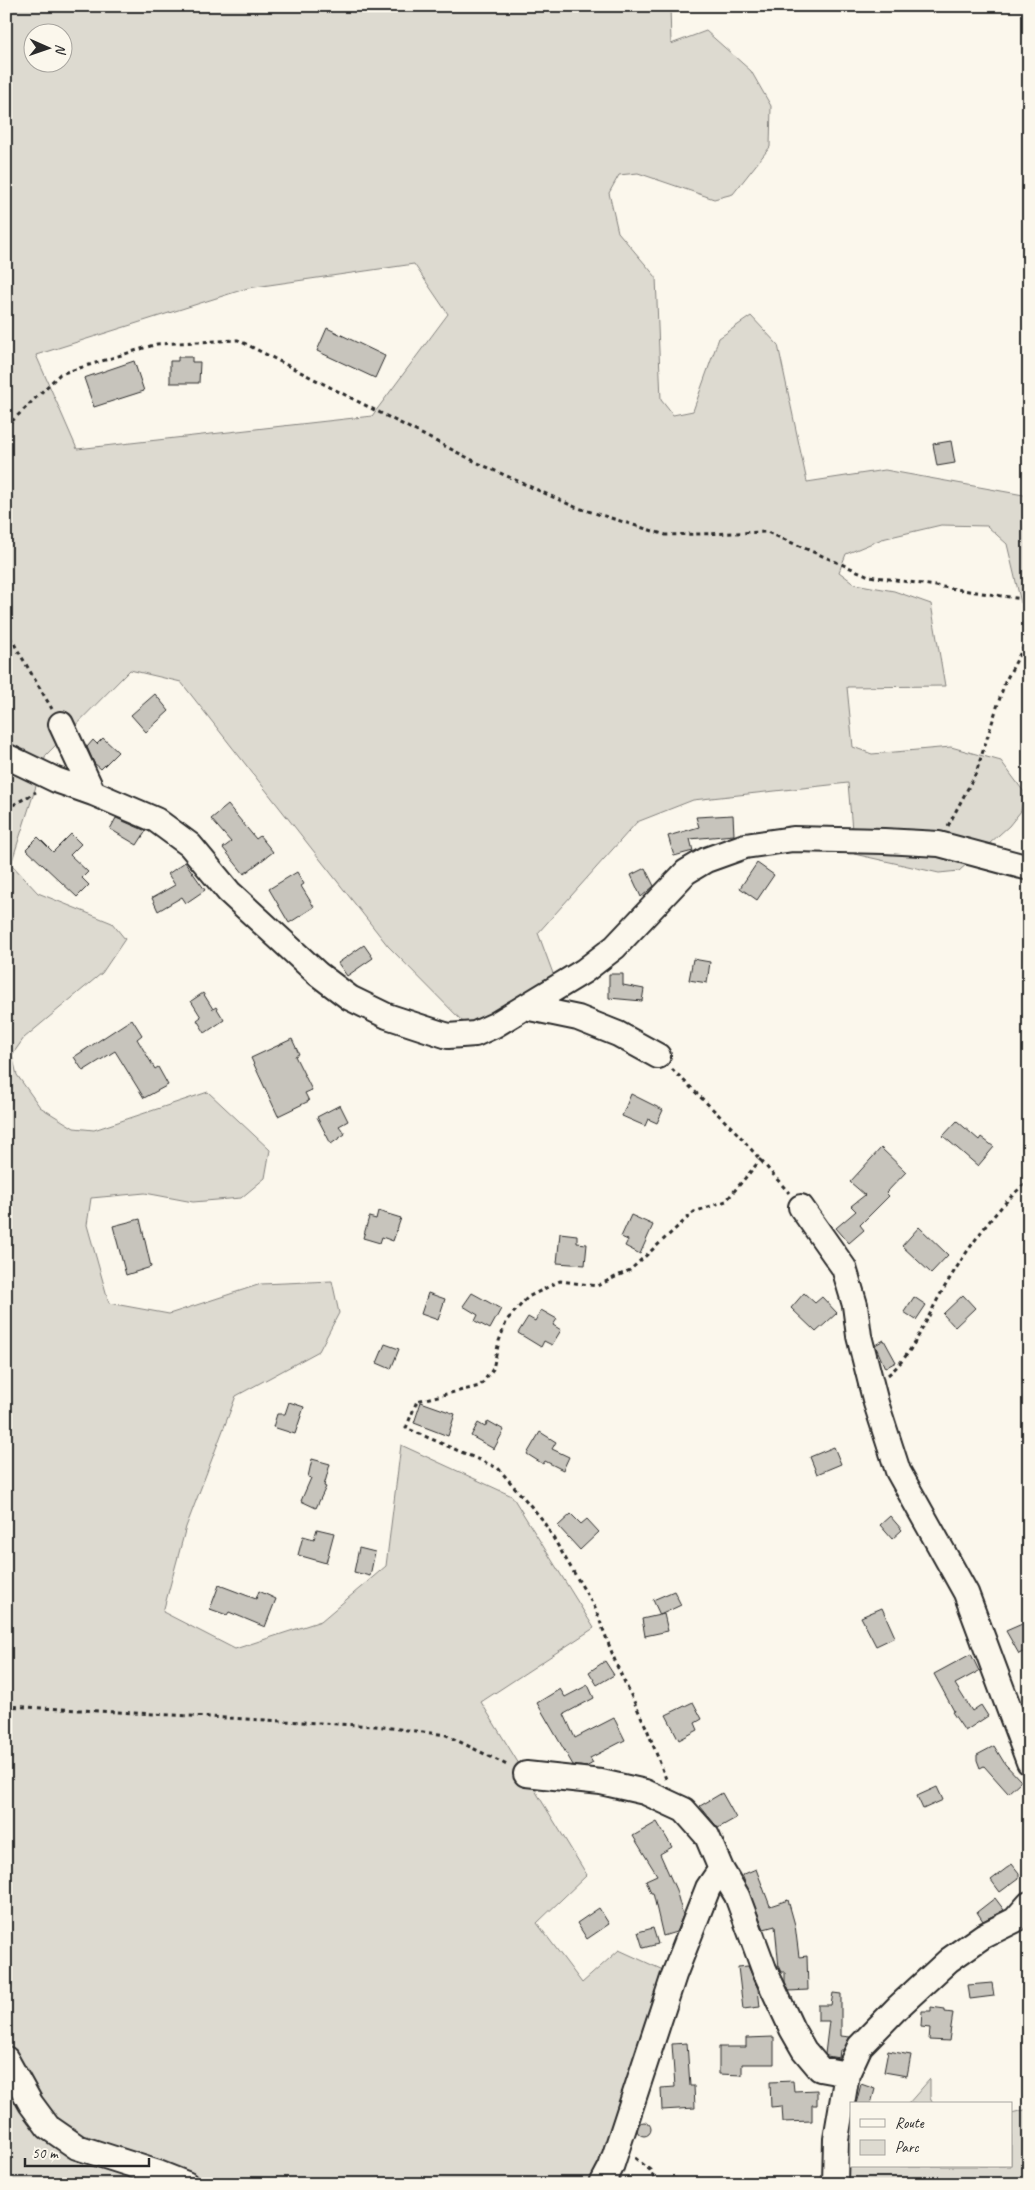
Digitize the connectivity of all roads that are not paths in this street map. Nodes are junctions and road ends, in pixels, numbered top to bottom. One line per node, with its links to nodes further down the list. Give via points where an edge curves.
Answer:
1 (60, 724): 3 (street)
2 (6, 756): 3 (street, via 56,780)
3 (93, 793): 5 (street, via 156,820 190,844 229,892 318,974 350,998 387,1016 448,1036 475,1034)
4 (1029, 868): 5 (street, via 939,844 793,839 746,846 706,860 686,872 615,947 584,971)
5 (525, 1007): 6 (street, via 578,1018 618,1034)
6 (658, 1056)
7 (801, 1207): 8 (street, via 844,1268 872,1388 898,1471 966,1593)
8 (1029, 1762)
9 (526, 1774): 10 (street, via 602,1782 645,1792 684,1810 707,1836)
10 (721, 1869): 13 (street, via 737,1896 764,1969 804,2050 820,2069); 15 (street, via 708,1888 678,1966 611,2167)
11 (1029, 1904): 13 (street, via 1015,1920 983,1936 923,1982 860,2046)
12 (6, 2059): 14 (street, via 48,2127 77,2147)
13 (847, 2074): 16 (street, via 836,2139)
14 (186, 2184)
15 (602, 2184)
16 (835, 2184)

